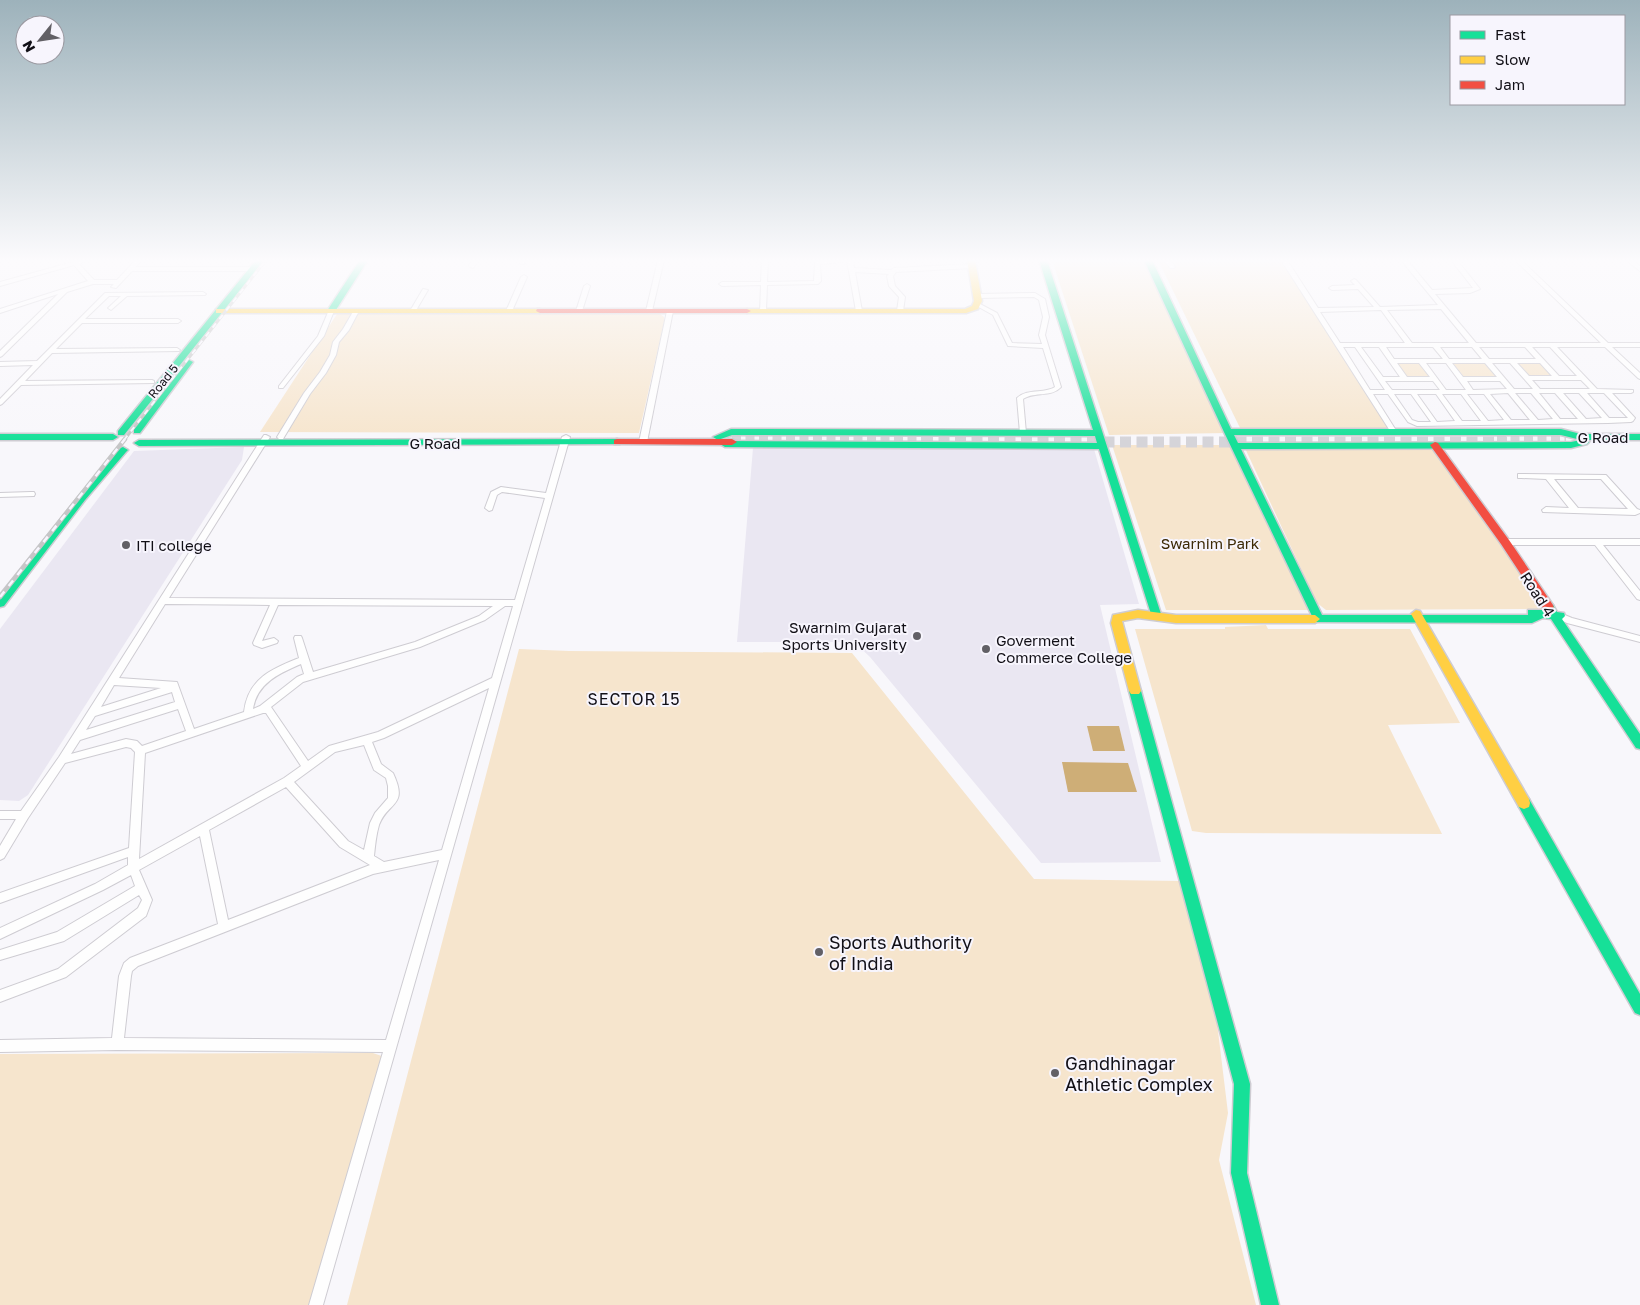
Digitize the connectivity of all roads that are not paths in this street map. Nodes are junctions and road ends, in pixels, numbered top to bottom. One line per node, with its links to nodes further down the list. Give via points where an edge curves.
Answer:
1 (35, 321): 30 (street)
2 (80, 321): 3 (street); 29 (street)
3 (178, 321)
4 (215, 321): 91 (street, Road 5)
5 (216, 321): 79 (street, Road 5)
6 (327, 321): 50 (street, via 321,336)
7 (351, 321): 80 (street, via 336,342 323,373)
8 (668, 321): 84 (street)
9 (998, 321): 27 (street, via 1010,345)
10 (1045, 321): 27 (street, via 1042,335)
11 (1062, 321): 75 (street)
12 (1176, 321): 76 (street)
13 (1323, 321): 17 (street)
14 (1390, 321): 20 (street)
15 (1453, 321): 22 (street)
16 (1582, 321): 25 (street)
17 (1339, 345): 18 (street); 63 (street)
18 (1357, 345): 19 (street); 45 (street)
19 (1381, 345): 20 (street); 31 (street)
20 (1410, 345): 21 (street)
21 (1435, 345): 22 (street); 33 (street)
22 (1473, 345): 23 (street); 34 (street)
23 (1527, 345): 24 (street); 36 (street)
24 (1552, 345): 25 (street); 44 (street)
25 (1608, 345): 26 (street); 39 (street)
26 (1639, 345)
27 (1045, 346): 74 (street, via 1058,386 1052,391 1030,392 1021,396)
28 (177, 350): 29 (street)
29 (52, 351): 38 (street)
30 (0, 355)
31 (1393, 361): 32 (street); 40 (street)
32 (1421, 361): 33 (street); 41 (street)
33 (1447, 361): 34 (street); 46 (street)
34 (1487, 361): 35 (street); 47 (street)
35 (1512, 361): 36 (street); 42 (street)
36 (1542, 361): 43 (street)
37 (0, 364): 38 (street)
38 (38, 364): 49 (street)
39 (1640, 377)
40 (1405, 378): 41 (street); 45 (street)
41 (1435, 378): 52 (street)
42 (1527, 378): 43 (street); 57 (street)
43 (1558, 378): 44 (street)
44 (1583, 378): 60 (street)
45 (1380, 379): 64 (street)
46 (1462, 379): 47 (street); 54 (street)
47 (1502, 379): 56 (street)
48 (152, 382): 49 (street)
49 (19, 383): 65 (street)
50 (281, 388)
51 (1412, 391): 52 (street); 64 (street); 71 (street)
52 (1441, 391): 53 (street); 72 (street)
53 (1462, 391): 54 (street); 73 (street)
54 (1471, 391): 55 (street)
55 (1485, 391): 56 (street); 68 (street)
56 (1511, 391): 57 (street); 69 (street)
57 (1536, 391): 58 (street); 70 (street)
58 (1557, 391): 59 (street); 66 (street)
59 (1581, 391): 60 (street); 67 (street)
60 (1595, 391): 61 (street)
61 (1606, 391): 62 (street); 67 (street, via 1632,418)
62 (1631, 391)
63 (1370, 392): 64 (street); 77 (street)
64 (1389, 392): 71 (street, via 1410,422)
65 (0, 403)
66 (1584, 421): 67 (street); 70 (street)
67 (1608, 421)
68 (1509, 422): 69 (street); 73 (street)
69 (1536, 422): 70 (street)
70 (1559, 422)
71 (1436, 423): 72 (street)
72 (1460, 423): 73 (street)
73 (1486, 423)
74 (1024, 432): 75 (street); 85 (street, via 731,432)
75 (1098, 432): 93 (street)
76 (1228, 432): 77 (street); 94 (street)
77 (1394, 432): 88 (street, via 1561,432)
78 (0, 437): 91 (street)
79 (139, 437): 83 (street, G Road); 91 (street, G Road); 91 (street)
80 (281, 437): 82 (street, G Road); 83 (street, G Road)
81 (1640, 437): 88 (street, G Road)
82 (565, 439): 83 (street, G Road); 84 (street, G Road); 99 (street)
83 (264, 440): 109 (street)
84 (644, 440): 85 (street, G Road)
85 (718, 440): 86 (street, G Road); 93 (street, via 733,445)
86 (732, 440)
87 (1568, 440): 88 (street, G Road)
88 (1583, 440): 90 (street, G Road); 92 (street, via 1571,445)
89 (0, 442): 91 (street)
90 (1640, 442)
91 (116, 443): 107 (street, Road 5); 110 (street, Road 5, via 82,498)
92 (1438, 445): 94 (street); 106 (street, Road 4)
93 (1102, 446): 114 (street)
94 (1235, 446): 115 (street)
95 (1521, 476): 96 (street)
96 (1548, 476): 102 (street); 103 (street, via 1603,477)
97 (31, 494): 98 (street)
98 (0, 495)
99 (548, 496): 100 (street, via 501,489 494,494); 113 (street)
100 (489, 508)
101 (1546, 510): 102 (street)
102 (1576, 511): 103 (street)
103 (1638, 512)
104 (1597, 542): 105 (street); 106 (street); 108 (street)
105 (1640, 542)
106 (1508, 543): 117 (street, Road 4)
107 (0, 591)
108 (1640, 597)
109 (163, 601): 111 (street); 123 (street)
110 (0, 602)
111 (276, 602): 112 (street); 120 (street, via 257,643 262,645)
112 (503, 603): 113 (street); 122 (street, via 482,618 417,645)
113 (518, 603): 124 (street)
114 (1159, 614): 115 (street, via 1172,611); 159 (street, via 1120,616 1116,623 1242,1084 1242,1191)
115 (1317, 615): 116 (street)
116 (1417, 615): 117 (street, via 1529,612); 154 (street)
117 (1551, 615): 119 (street); 130 (street, Road 4); 134 (street, Road 4)
118 (298, 638): 121 (street)
119 (1640, 639)
120 (274, 641)
121 (305, 659): 122 (street); 129 (street, via 278,670 256,688 250,695)
122 (309, 675): 127 (street)
123 (113, 681): 125 (street, via 171,683); 128 (street)
124 (495, 681): 133 (street); 143 (street)
125 (176, 687): 126 (street); 128 (street)
126 (181, 704): 131 (street); 132 (street)
127 (263, 709): 129 (street); 137 (street, via 269,710)
128 (92, 714): 132 (street)
129 (248, 714): 131 (street)
130 (1640, 729)
131 (191, 734): 135 (street)
132 (77, 737): 136 (street)
133 (367, 740): 137 (street, via 332,749); 145 (street, via 379,771 390,776 395,789 394,799 375,822)
134 (1640, 744)
135 (140, 751): 136 (street, via 134,744 118,744); 142 (street)
136 (62, 760): 140 (street)
137 (306, 766): 138 (street)
138 (287, 781): 141 (street); 145 (street, via 334,836)
139 (0, 815): 140 (street)
140 (24, 815): 144 (street)
141 (203, 828): 147 (street); 150 (street)
142 (133, 851): 147 (street); 149 (street)
143 (446, 854): 146 (street); 157 (street)
144 (0, 855)
145 (368, 858): 146 (street)
146 (381, 866): 150 (street)
147 (133, 868): 148 (street); 151 (street)
148 (141, 888): 152 (street, via 60,937); 153 (street, via 146,900 142,912 71,968 53,978)
149 (0, 898)
150 (224, 926): 155 (street, via 143,958 128,968)
151 (0, 934)
152 (0, 956)
153 (0, 996)
154 (1640, 1008)
155 (116, 1044): 156 (street); 157 (street)
156 (0, 1046)
157 (390, 1046): 158 (street)
158 (316, 1305)
159 (1270, 1305)

